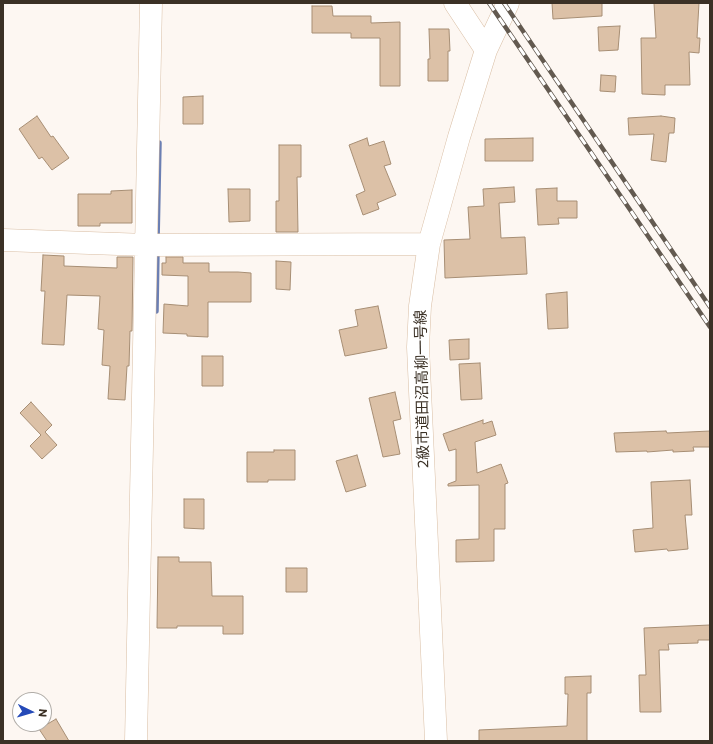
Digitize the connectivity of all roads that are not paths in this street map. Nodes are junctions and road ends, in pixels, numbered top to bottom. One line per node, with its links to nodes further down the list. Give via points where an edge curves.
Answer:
1 (151, 3): 7 (street)
2 (455, 3): 4 (street)
3 (508, 3): 4 (street, 2級市道田沼高柳一号線)
4 (486, 50): 6 (street, 2級市道田沼高柳一号線)
5 (3, 240): 7 (street)
6 (429, 244): 7 (street); 9 (street, 2級市道田沼高柳一号線, via 420,306 418,347)
7 (147, 245): 8 (street)
8 (136, 741)
9 (436, 741)

